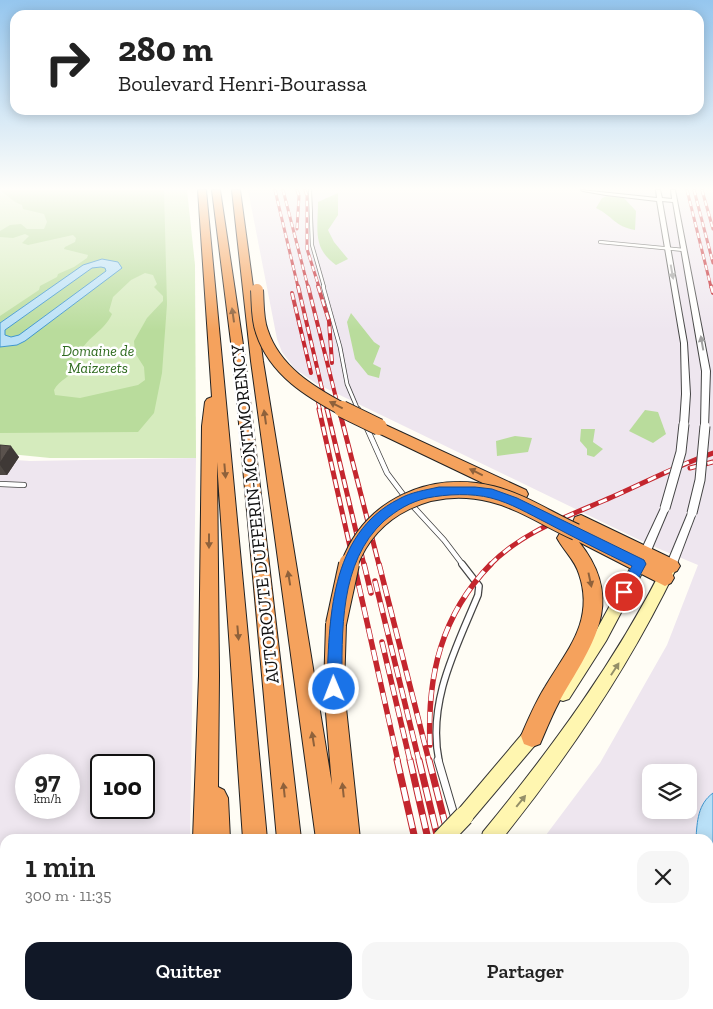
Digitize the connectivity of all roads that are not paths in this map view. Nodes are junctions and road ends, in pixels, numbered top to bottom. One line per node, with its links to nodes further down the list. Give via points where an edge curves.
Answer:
1 (205, 237): 11 (highway, AUTOROUTE DUFFERIN-MONTMORENCY)
2 (222, 237): 23 (highway, AUTOROUTE DUFFERIN-MONTMORENCY, one-way to 2, via 239,358)
3 (243, 237): 24 (highway, one-way to 3, via 260,380)
4 (249, 237): 14 (highway, one-way to 4, bridge, via 309,390 282,368 269,350 262,331 255,248)
5 (312, 237): 19 (lane, via 347,384 367,430 398,489 444,540 479,586 478,596 443,681 435,726 440,764)
6 (666, 237): 9 (street)
7 (682, 237): 10 (street)
8 (600, 242): 9 (lane)
9 (668, 248): 10 (lane); 15 (street, one-way to 15, bridge, via 684,343 684,424 681,452 665,508)
10 (684, 250): 16 (street, one-way to 10, bridge, via 692,513 700,480 705,426 706,370)
11 (217, 370): 17 (highway, one-way to 17, via 209,426); 22 (highway, AUTOROUTE DUFFERIN-MONTMORENCY, one-way to 22)
12 (0, 484): 13 (lane)
13 (24, 485)
14 (574, 530): 15 (highway); 18 (highway, one-way to 18, via 590,573 593,598 587,635 554,689); 25 (highway, one-way to 14, bridge, via 334,689 336,624 347,569 367,530 404,501 439,492 475,491 513,501 553,525)
15 (642, 558): 16 (highway); 18 (main road, via 601,636)
16 (668, 572): 27 (main road, one-way to 16, via 593,703 634,640)
17 (209, 676): 20 (highway); 21 (highway)
18 (532, 736): 19 (main road)
19 (461, 823): 26 (main road, bridge)
20 (206, 834)
21 (218, 834)
22 (254, 834)
23 (288, 834)
24 (327, 834)
25 (348, 834)
26 (448, 834)
27 (494, 834)

